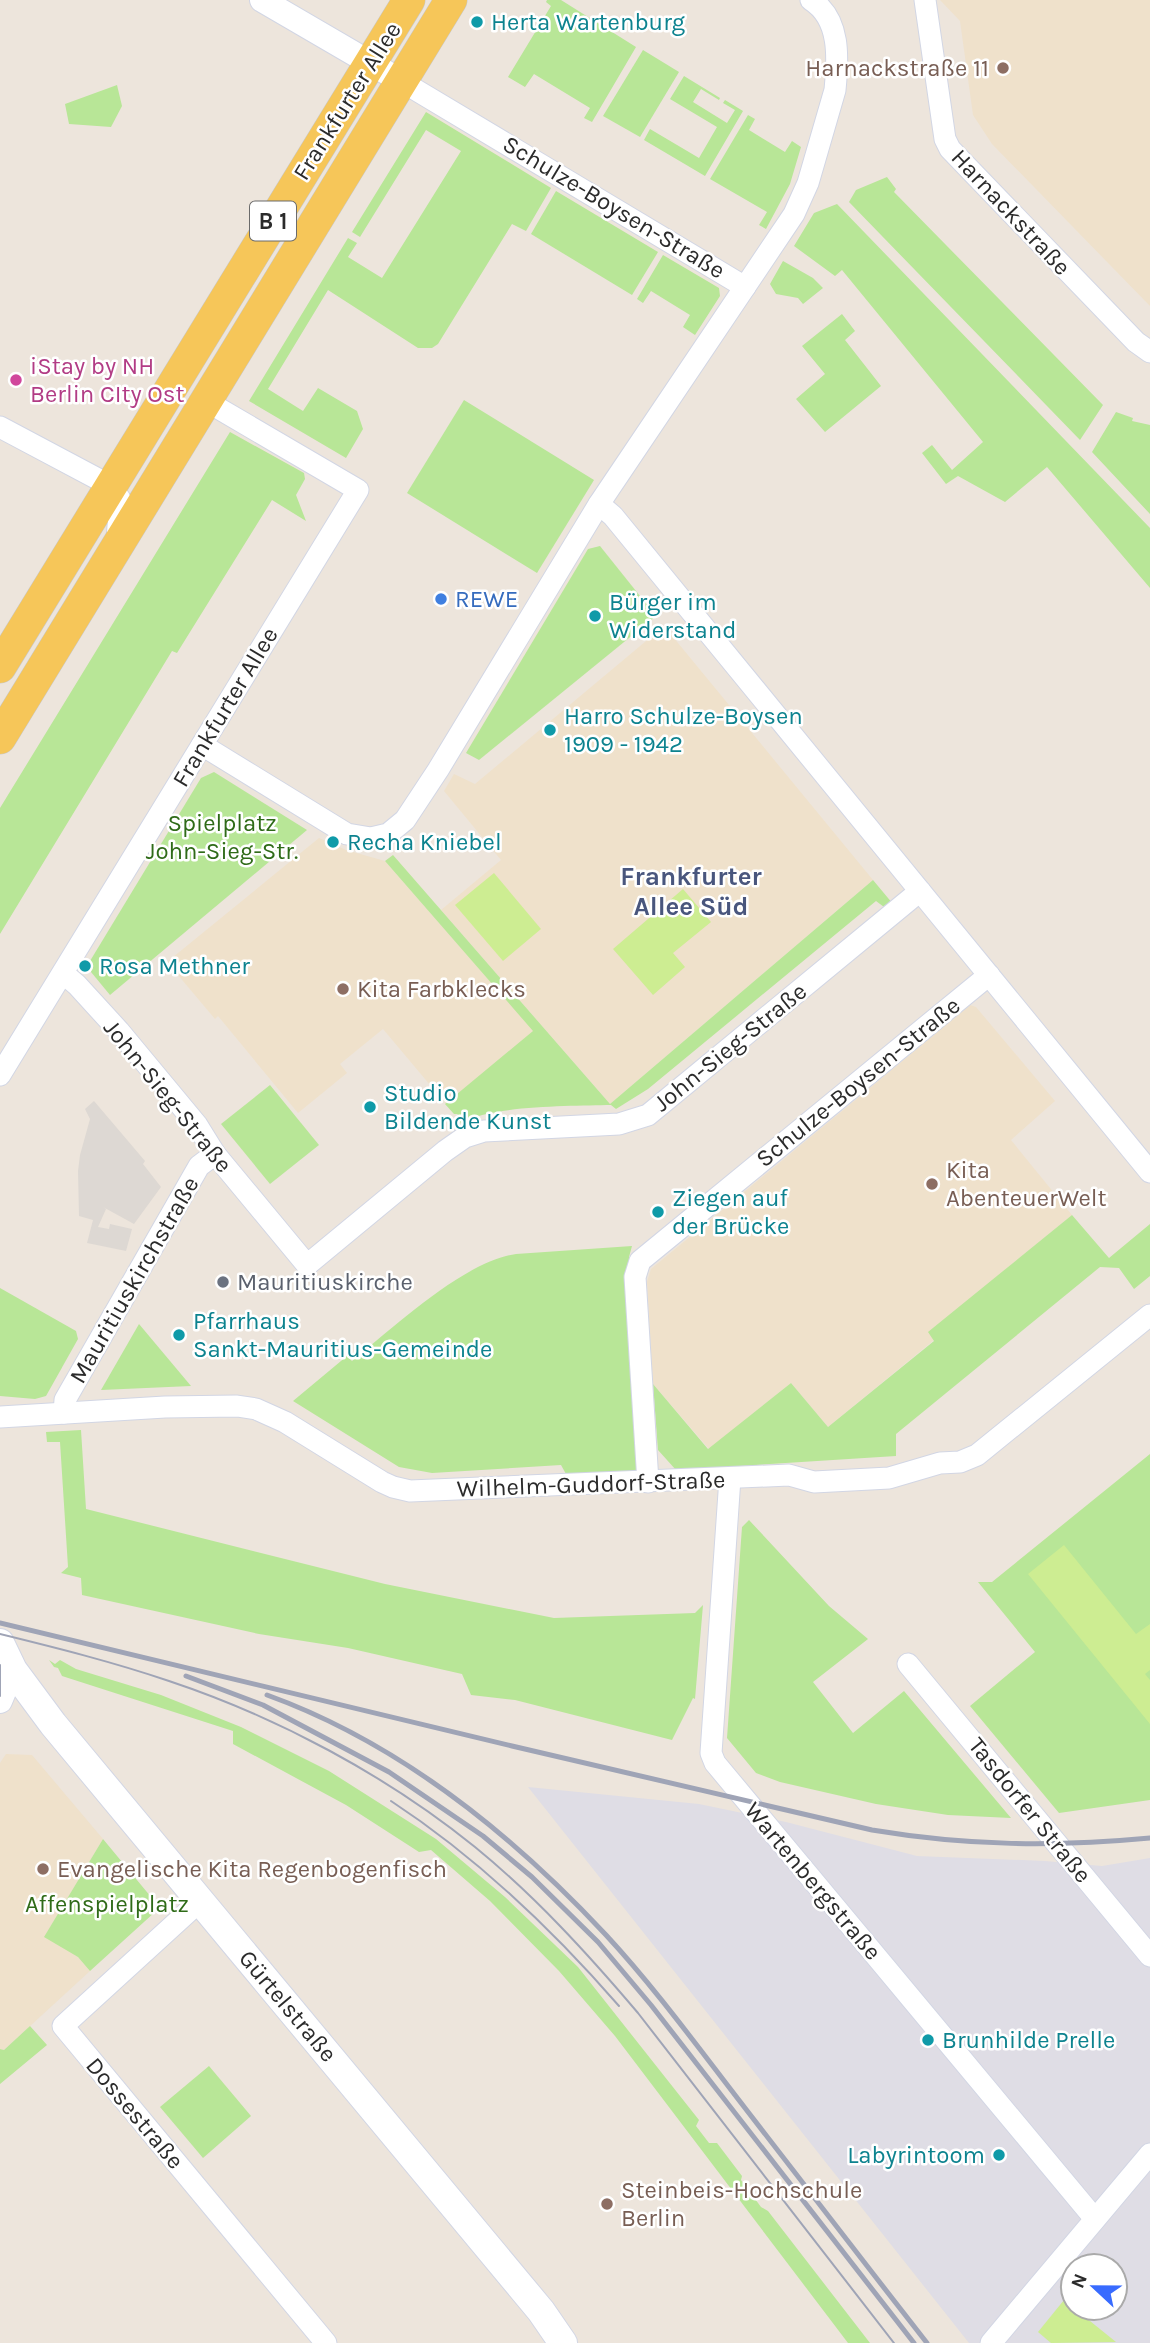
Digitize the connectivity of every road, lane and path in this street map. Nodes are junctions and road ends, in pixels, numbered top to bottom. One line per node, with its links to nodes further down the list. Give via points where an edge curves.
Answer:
1 (262, 0): 6 (street)
2 (409, 0): 6 (main road, Frankfurter Allee / B 1)
3 (451, 0): 7 (main road, Frankfurter Allee / B 1)
4 (811, 0): 8 (street, via 833,27 835,90 802,197)
5 (925, 0): 9 (street, Harnackstraße, via 950,149)
6 (370, 63): 7 (street); 12 (main road, Frankfurter Allee / B 1)
7 (401, 81): 8 (street, Schulze-Boysen-Straße); 10 (main road, Frankfurter Allee / B 1)
8 (745, 287): 13 (street, Schulze-Boysen-Straße)
9 (1150, 352)
10 (206, 401): 14 (main road, Frankfurter Allee / B 1); 17 (street, Frankfurter Allee, via 358,490)
11 (0, 427): 12 (street)
12 (111, 486): 14 (street, via 120,499); 15 (main road, Frankfurter Allee / B 1)
13 (599, 504): 17 (street, Schulze-Boysen-Straße, via 423,794 405,820 388,834 371,838 347,834); 18 (street)
14 (117, 545): 16 (main road, Frankfurter Allee / B 1)
15 (0, 667)
16 (0, 737)
17 (202, 745): 19 (street, Frankfurter Allee)
18 (920, 891): 20 (street); 22 (street, John-Sieg-Straße, via 648,1115 619,1124 484,1131 465,1137 307,1265)
19 (63, 973): 21 (street, Frankfurter Allee); 22 (street, John-Sieg-Straße, via 119,1031 197,1125)
20 (989, 975): 23 (street); 28 (street, Schulze-Boysen-Straße, via 640,1261 635,1277)
21 (0, 1075)
22 (215, 1154): 25 (street, Mauritiuskirchstraße, via 199,1166 65,1400)
23 (1150, 1172)
24 (1150, 1315): 27 (street, Wilhelm-Guddorf-Straße, via 977,1455 960,1462 889,1478 814,1482 789,1475)
25 (64, 1413): 26 (street, Wilhelm-Guddorf-Straße); 28 (street, Wilhelm-Guddorf-Straße, via 165,1407 256,1409 401,1490)
26 (0, 1417)
27 (730, 1478): 28 (street, Wilhelm-Guddorf-Straße); 36 (street, Wartenbergstraße, via 711,1753 715,1763)
28 (648, 1482)
29 (0, 1643): 31 (main road, Gürtelstraße)
30 (908, 1664): 34 (street, Tasdorfer Straße)
31 (6, 1665): 32 (street); 33 (main road, Gürtelstraße)
32 (0, 1701)
33 (200, 1901): 37 (main road, Gürtelstraße, via 541,2311); 38 (street, Dossestraße, via 63,2026)
34 (1150, 1956)
35 (1150, 2154): 36 (street)
36 (1095, 2219): 39 (street)
37 (560, 2342)
38 (326, 2343)
39 (991, 2343)

